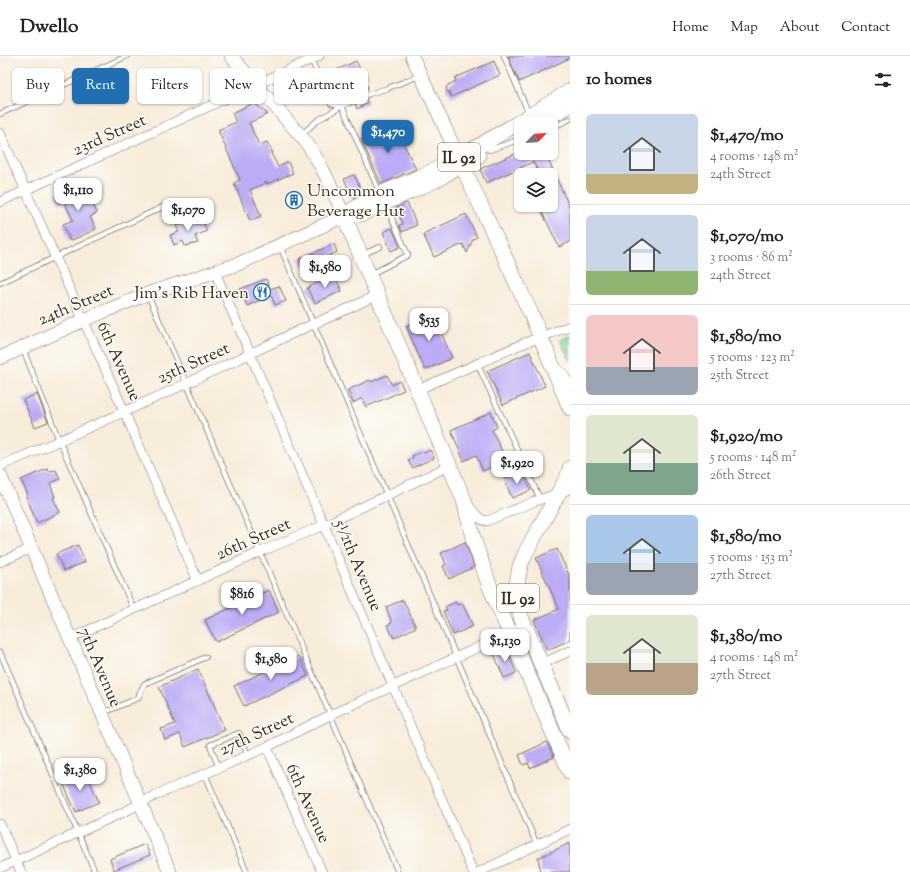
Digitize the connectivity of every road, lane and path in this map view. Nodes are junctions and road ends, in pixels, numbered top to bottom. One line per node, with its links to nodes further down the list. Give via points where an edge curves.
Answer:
1 (127, 56): 14 (lane)
2 (231, 56): 6 (street)
3 (412, 56): 7 (street)
4 (504, 56): 15 (lane)
5 (315, 58): 8 (street, 23rd Street); 13 (lane, via 332,104)
6 (242, 68)
7 (420, 75): 13 (lane); 26 (street)
8 (266, 80)
9 (570, 91): 16 (main road, 24th Street / IL 92)
10 (266, 95): 22 (street)
11 (213, 104): 27 (street, 23rd Street)
12 (570, 105): 17 (main road, 24th Street / IL 92)
13 (342, 106): 22 (lane, via 318,120); 28 (lane)
14 (0, 114)
15 (533, 116)
16 (538, 116)
17 (542, 116)
18 (570, 119): 19 (lane)
19 (558, 125)
20 (514, 130): 26 (main road, 24th Street / IL 92)
21 (0, 133): 27 (street, 6th Avenue)
22 (300, 136): 31 (street, via 316,158)
23 (514, 137): 25 (main road, 24th Street / IL 92)
24 (514, 141): 25 (lane)
25 (489, 150): 26 (main road, 24th Street / IL 92)
26 (460, 161): 28 (main road, 24th Street / IL 92, via 441,167); 44 (main road, IL 92)
27 (26, 189): 29 (street, 23rd Street); 35 (street, 6th Avenue)
28 (383, 200): 31 (main road, 24th Street / IL 92, via 357,206); 37 (lane, via 408,255)
29 (0, 202)
30 (167, 205): 35 (lane)
31 (344, 216): 32 (street, 24th Street); 34 (main road, IL 92)
32 (280, 245): 36 (street, 24th Street); 42 (lane)
33 (380, 246): 34 (lane)
34 (360, 256): 37 (main road, IL 92)
35 (56, 257): 38 (lane); 41 (street, 6th Avenue)
36 (216, 272): 39 (street, 24th Street); 46 (street, 5½th Avenue)
37 (368, 276): 40 (main road, IL 92)
38 (0, 283)
39 (147, 294): 41 (street, 24th Street); 50 (lane)
40 (376, 295): 42 (street, 25th Street); 52 (main road, IL 92)
41 (84, 320): 45 (street, 24th Street); 54 (street, 6th Avenue)
42 (314, 324): 46 (street, 25th Street); 61 (lane)
43 (570, 326): 44 (street)
44 (539, 334): 48 (main road, IL 92); 49 (street)
45 (23, 348): 47 (street, 24th Street); 55 (lane)
46 (250, 354): 50 (street, 25th Street); 64 (street, 5½th Avenue)
47 (0, 358)
48 (551, 361): 51 (street); 53 (main road, IL 92)
49 (477, 363): 52 (street); 62 (lane)
50 (187, 382): 54 (street, 25th Street); 66 (lane)
51 (570, 385)
52 (417, 390): 57 (main road, IL 92)
53 (570, 408)
54 (124, 410): 55 (street, 25th Street); 68 (street, 6th Avenue)
55 (59, 440): 56 (street, 25th Street); 69 (lane)
56 (0, 466)
57 (450, 466): 61 (street, 26th Street); 63 (main road, IL 92)
58 (570, 468): 60 (main road, IL 92)
59 (0, 475): 65 (street, 7th Avenue)
60 (564, 491): 62 (street); 70 (main road, IL 92, via 520,566 518,599)
61 (386, 495): 64 (street, 26th Street); 76 (lane)
62 (540, 499): 63 (street, via 484,521)
63 (464, 500): 71 (main road, IL 92, via 473,538)
64 (324, 525): 66 (street, 26th Street); 78 (street, 5½th Avenue)
65 (32, 548): 67 (street); 72 (street, 7th Avenue)
66 (260, 552): 68 (street, 26th Street); 80 (lane)
67 (0, 562)
68 (198, 581): 69 (street, 26th Street)
69 (134, 610): 72 (street, 26th Street)
70 (525, 626): 71 (street, 27th Street); 77 (main road, IL 92)
71 (509, 633): 76 (street, 27th Street); 85 (main road, IL 92)
72 (69, 639): 79 (street, 7th Avenue)
73 (570, 650): 77 (street)
74 (0, 652): 90 (lane)
75 (206, 657): 79 (lane, via 144,684 138,698)
76 (457, 657): 78 (street, 27th Street); 91 (lane)
77 (541, 664): 81 (main road, IL 92)
78 (393, 687): 80 (street, 27th Street); 100 (street, 5½th Avenue)
79 (102, 714): 87 (street, 7th Avenue)
80 (330, 715): 82 (street, 27th Street); 99 (lane)
81 (570, 731)
82 (267, 747): 83 (street, 27th Street); 98 (street, 6th Avenue)
83 (248, 755): 84 (street, 27th Street); 84 (lane, via 239,733 210,745)
84 (219, 768): 86 (street, 27th Street)
85 (570, 772)
86 (205, 774): 87 (street, 27th Street); 97 (lane)
87 (140, 804): 90 (street, 27th Street); 96 (street, 7th Avenue)
88 (0, 824): 92 (street)
89 (570, 829): 91 (street)
90 (78, 834): 92 (street, 27th Street); 95 (lane)
91 (537, 845): 101 (street)
92 (16, 860): 93 (street, 27th Street); 94 (street)
93 (0, 868)
94 (21, 872)
95 (94, 872)
96 (170, 872)
97 (247, 872)
98 (322, 872)
99 (398, 872)
100 (473, 872)
101 (479, 872)

